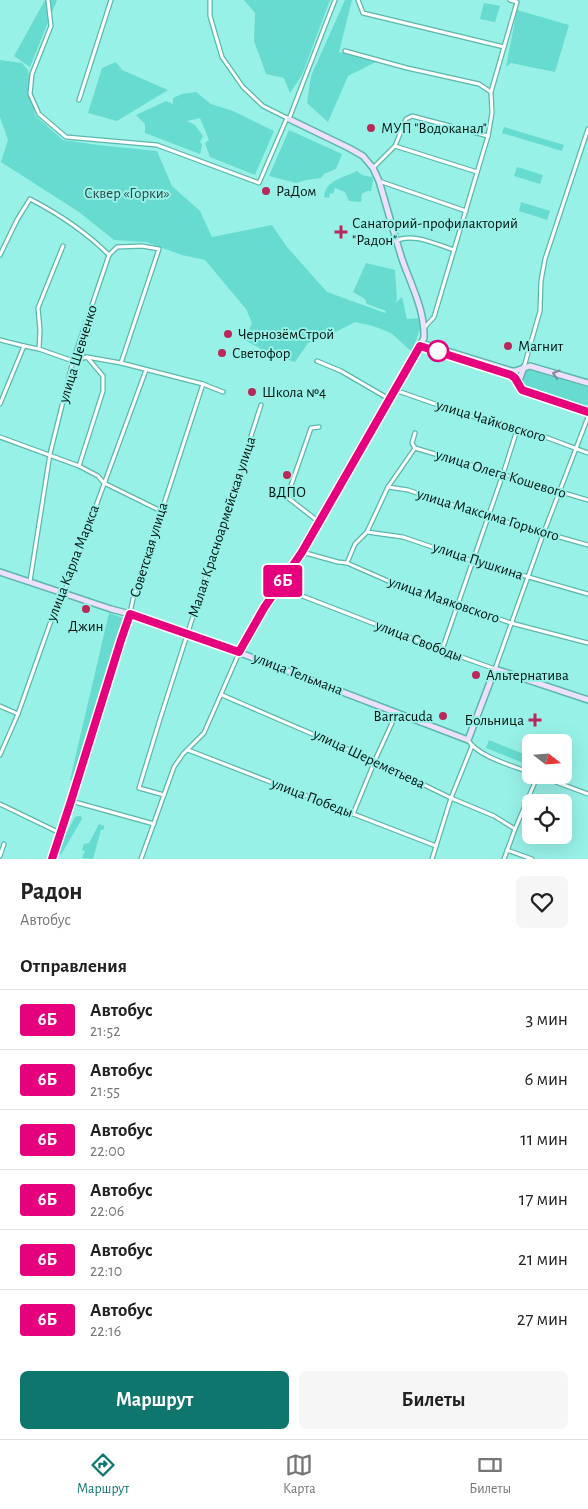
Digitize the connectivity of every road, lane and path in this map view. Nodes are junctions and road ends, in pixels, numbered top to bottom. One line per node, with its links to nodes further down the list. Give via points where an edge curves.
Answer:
1 (48, 0): 11 (street, via 51,26 32,74 30,94 39,114 66,137 157,144 259,183)
2 (111, 0): 10 (street)
3 (210, 0): 11 (street, via 210,16 222,57 243,87 263,106)
4 (335, 0): 11 (street)
5 (358, 0): 7 (street, via 364,13)
6 (510, 0): 7 (street, via 517,2)
7 (504, 48): 9 (street)
8 (345, 51): 9 (street, via 479,84)
9 (491, 92): 13 (street)
10 (79, 100)
11 (288, 119): 15 (street, via 363,156)
12 (588, 129): 33 (street, via 545,259 540,311)
13 (488, 136): 14 (street, via 412,116 406,119); 16 (street)
14 (395, 146): 15 (street); 16 (street)
15 (373, 168): 17 (street)
16 (477, 172): 18 (street)
17 (379, 181): 18 (street); 19 (street)
18 (466, 211): 21 (street)
19 (396, 240): 21 (street, via 412,237); 24 (street, via 418,301)
20 (63, 246): 28 (street, via 38,308)
21 (454, 250): 24 (street, via 434,317)
22 (0, 255): 23 (street, via 30,199 80,229)
23 (109, 255): 31 (street, улица Шевченко); 32 (street, via 117,247 159,249)
24 (424, 329): 26 (street)
25 (0, 340): 27 (street)
26 (421, 344): 33 (street, via 512,371); 37 (street, via 511,375); 38 (street)
27 (24, 346): 28 (street); 41 (street)
28 (39, 349): 31 (street)
29 (86, 357): 31 (street); 32 (street); 53 (street, via 103,376 103,391)
30 (317, 360): 40 (street)
31 (73, 361): 52 (street, улица Шевченко)
32 (121, 363): 34 (street)
33 (527, 366): 35 (street, one-way to 33); 37 (street)
34 (146, 370): 36 (street); 55 (street, улица Карла Маркса)
35 (588, 383)
36 (203, 384): 39 (street); 59 (street, Советская улица)
37 (518, 384): 43 (street, via 522,390)
38 (395, 390): 40 (street); 46 (street, улица Чайковского)
39 (223, 392)
40 (389, 399): 61 (street)
41 (0, 404)
42 (261, 405): 77 (street, Малая Красноармейская улица)
43 (588, 412)
44 (588, 417): 50 (street)
45 (319, 427): 61 (street, via 310,428 287,497)
46 (518, 430): 50 (street, улица Чайковского); 54 (street)
47 (415, 433): 49 (street, via 412,443)
48 (0, 437): 52 (street)
49 (415, 448): 54 (street, улица Олега Кошевого); 56 (street)
50 (575, 449): 51 (street, улица Чайковского); 57 (street)
51 (588, 453)
52 (50, 454): 53 (street); 70 (street, улица Шевченко)
53 (79, 466): 55 (street)
54 (504, 474): 57 (street, улица Олега Кошевого); 60 (street)
55 (104, 483): 59 (street); 72 (street, улица Карла Маркса)
56 (388, 487): 60 (street, улица Максима Горького, via 408,490); 62 (street)
57 (560, 492): 58 (street, улица Олега Кошевого); 63 (street)
58 (588, 500)
59 (161, 511): 75 (street, Советская улица)
60 (489, 517): 63 (street, улица Максима Горького); 66 (street)
61 (319, 522): 65 (street)
62 (367, 532): 66 (street, улица Пушкина, via 403,537); 67 (street, via 355,544)
63 (544, 532): 64 (street, улица Максима Горького); 69 (street)
64 (588, 545)
65 (302, 552): 67 (street, улица Маяковского); 71 (street)
66 (473, 561): 69 (street, улица Пушкина); 74 (street)
67 (347, 563): 74 (street, улица Маяковского, via 395,584)
68 (0, 572): 70 (street, улица Тельмана)
69 (528, 577): 73 (street, улица Пушкина); 76 (street)
70 (30, 581): 72 (street, улица Тельмана)
71 (279, 587): 79 (street, улица Свободы); 80 (street)
72 (64, 593): 75 (street, улица Тельмана); 86 (street, улица Карла Маркса, via 58,601)
73 (588, 594)
74 (458, 605): 76 (street, улица Маяковского); 79 (street)
75 (130, 614): 77 (street, улица Тельмана); 98 (street, Советская улица)
76 (511, 623): 78 (street, улица Маяковского); 81 (street)
77 (188, 633): 80 (street, улица Тельмана); 96 (street, Малая Красноармейская улица, via 139,788)
78 (588, 643)
79 (442, 650): 81 (street, улица Свободы)
80 (239, 652): 82 (street); 85 (street, улица Тельмана)
81 (495, 669): 83 (street, улица Свободы); 87 (street)
82 (222, 695): 89 (street, via 204,732); 91 (street, улица Шереметьева)
83 (588, 700)
84 (0, 706): 86 (street)
85 (397, 712): 87 (street, улица Тельмана); 91 (street)
86 (18, 714): 90 (street, улица Карла Маркса)
87 (468, 740): 88 (street)
88 (472, 746): 92 (street); 97 (street)
89 (188, 750): 96 (street, via 174,767); 100 (street, улица Победы)
90 (0, 755)
91 (375, 761): 97 (street, улица Шереметьева); 100 (street)
92 (522, 769)
93 (533, 784): 102 (street)
94 (561, 784): 95 (street)
95 (588, 794)
96 (164, 795): 101 (street)
97 (451, 798): 102 (street, улица Шереметьева, via 494,816); 105 (street)
98 (71, 801): 101 (street); 103 (street, Советская улица)
99 (0, 804): 103 (street)
100 (353, 814): 105 (street, улица Победы)
101 (154, 824): 109 (street)
102 (514, 829): 106 (street)
103 (60, 833): 108 (street, Советская улица)
104 (4, 844): 107 (street)
105 (436, 846): 110 (street)
106 (508, 850): 111 (street); 112 (street)
107 (0, 856)
108 (52, 859)
109 (141, 859)
110 (432, 859)
111 (504, 859)
112 (532, 859)

